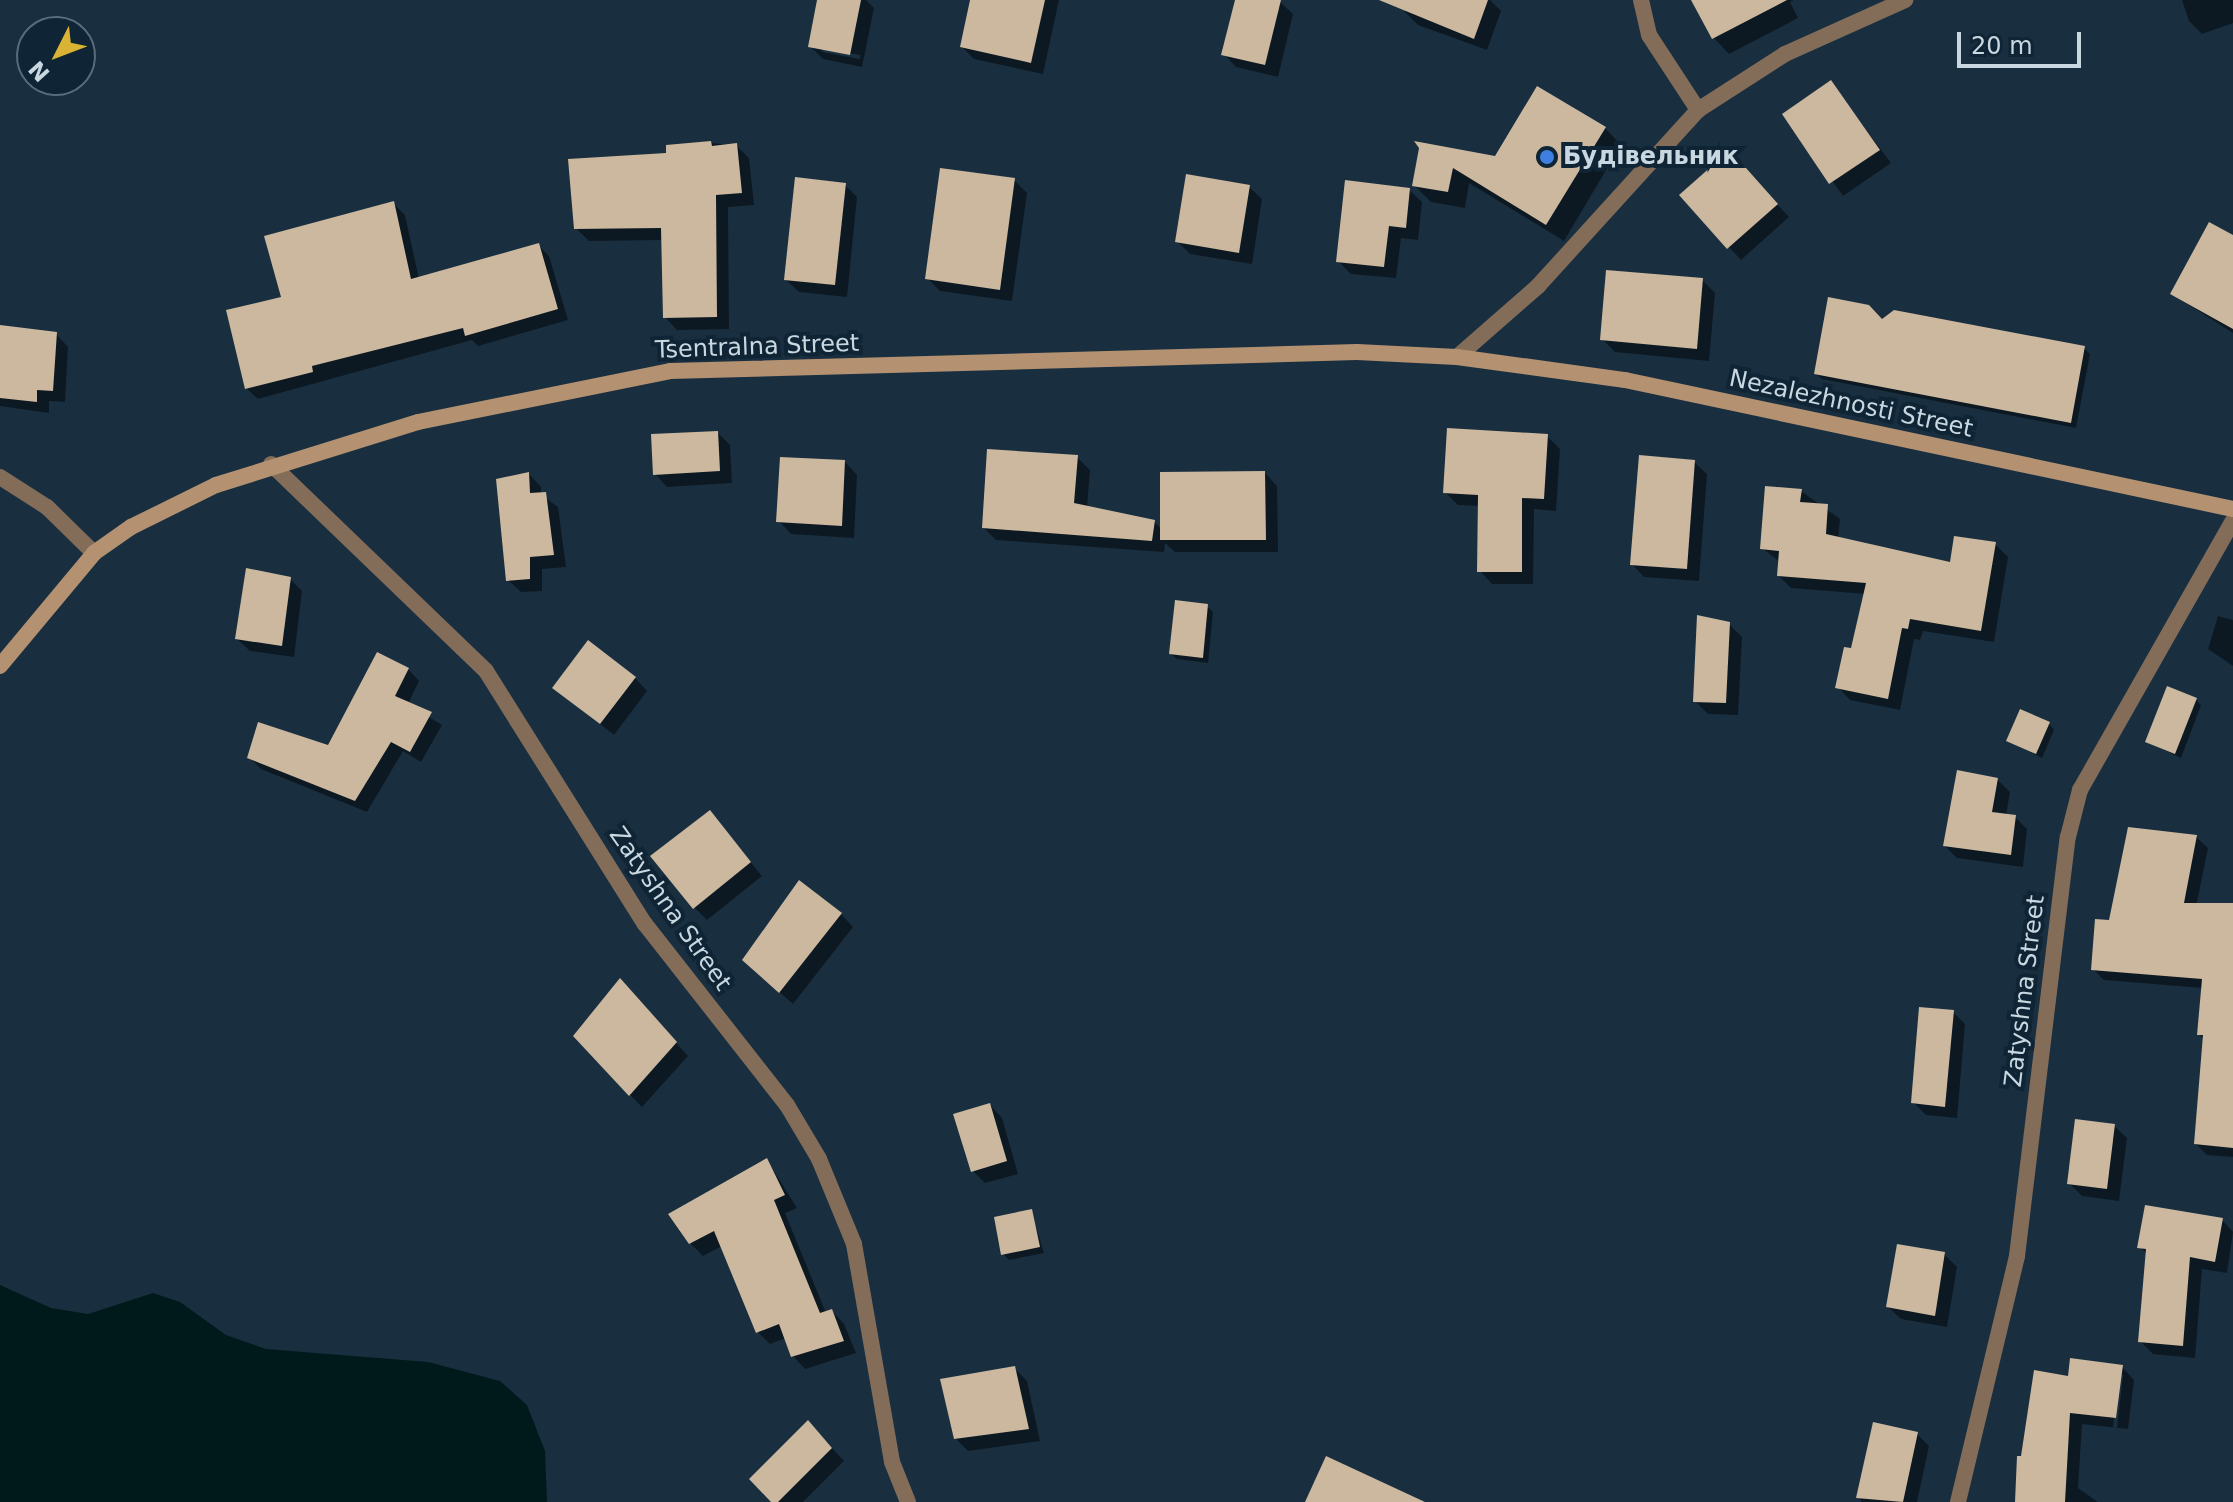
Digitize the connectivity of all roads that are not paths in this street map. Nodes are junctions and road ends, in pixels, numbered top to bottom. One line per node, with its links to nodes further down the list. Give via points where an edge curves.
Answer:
1 (1641, 0): 3 (street, via 1649,35)
2 (1905, 0): 3 (street, via 1785,54)
3 (1698, 110): 4 (street, via 1519,306)
4 (1457, 357): 5 (street, Tsentralna Street, via 1357,352 670,371 418,422); 7 (street, Nezalezhnosti Street, via 1625,380)
5 (271, 464): 9 (street, Tsentralna Street, via 175,504); 11 (street, Zatyshna Street, via 486,671 645,924 787,1105 819,1159 854,1244 892,1462)
6 (0, 477): 9 (street, via 47,507)
7 (2233, 509)
8 (2233, 521): 12 (street, Zatyshna Street, via 2080,790 2068,837 2017,1256)
9 (94, 553): 10 (street, Tsentralna Street)
10 (0, 666)
11 (908, 1502)
12 (1958, 1502)

